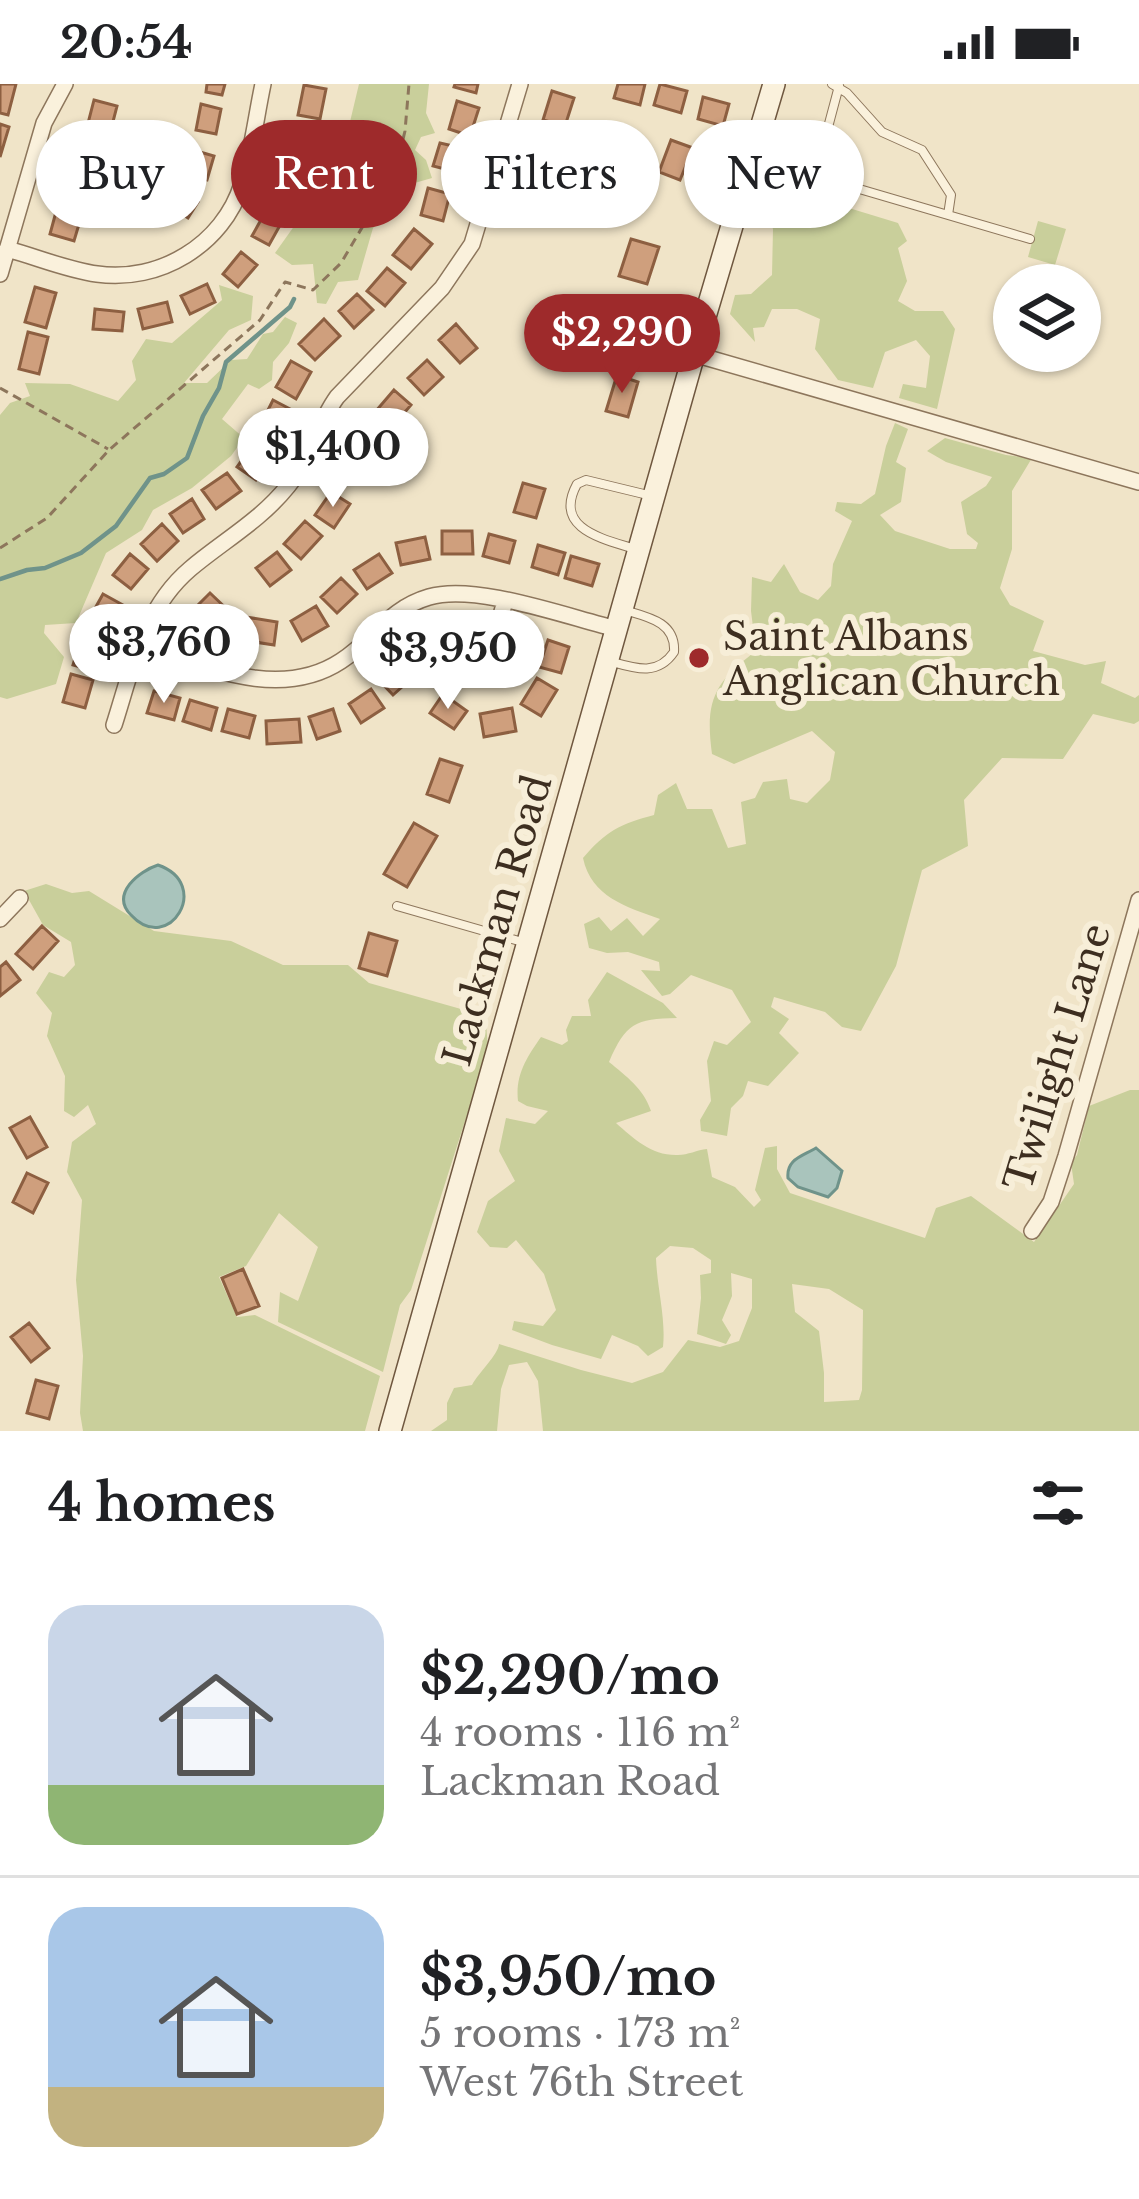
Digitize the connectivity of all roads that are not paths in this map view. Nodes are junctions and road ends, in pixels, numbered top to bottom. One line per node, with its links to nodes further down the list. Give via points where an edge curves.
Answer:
1 (65, 84): 8 (street, via 44,123)
2 (263, 84): 8 (street, via 242,184 220,225 192,252 156,271 111,275)
3 (520, 84): 16 (street, via 472,244 457,268 337,398 272,506 171,587)
4 (775, 84): 10 (main road, Lackman Road)
5 (840, 86): 6 (lane, via 882,132 922,150 951,194); 6 (lane, via 815,176)
6 (948, 214): 7 (lane)
7 (1030, 238)
8 (7, 249): 9 (street)
9 (0, 274)
10 (694, 354): 11 (street); 12 (main road, Lackman Road)
11 (1139, 482)
12 (655, 497): 13 (main road, Lackman Road); 13 (lane, via 586,480 568,504 580,527)
13 (640, 550): 15 (main road, Lackman Road)
14 (505, 601): 15 (street); 16 (street, via 468,592 431,596 398,610 341,662 306,677 268,681); 17 (street)
15 (620, 620): 18 (main road, Lackman Road); 18 (lane, via 652,618 673,635 674,652 650,670)
16 (139, 645): 19 (street)
17 (488, 661)
18 (608, 661): 24 (main road, Lackman Road)
19 (114, 725)
20 (20, 898): 23 (street)
21 (1139, 900): 25 (street, Twilight Lane, via 1066,1156)
22 (397, 906): 24 (lane)
23 (0, 920)
24 (528, 944): 26 (main road, Lackman Road)
25 (1032, 1231)
26 (390, 1431)

